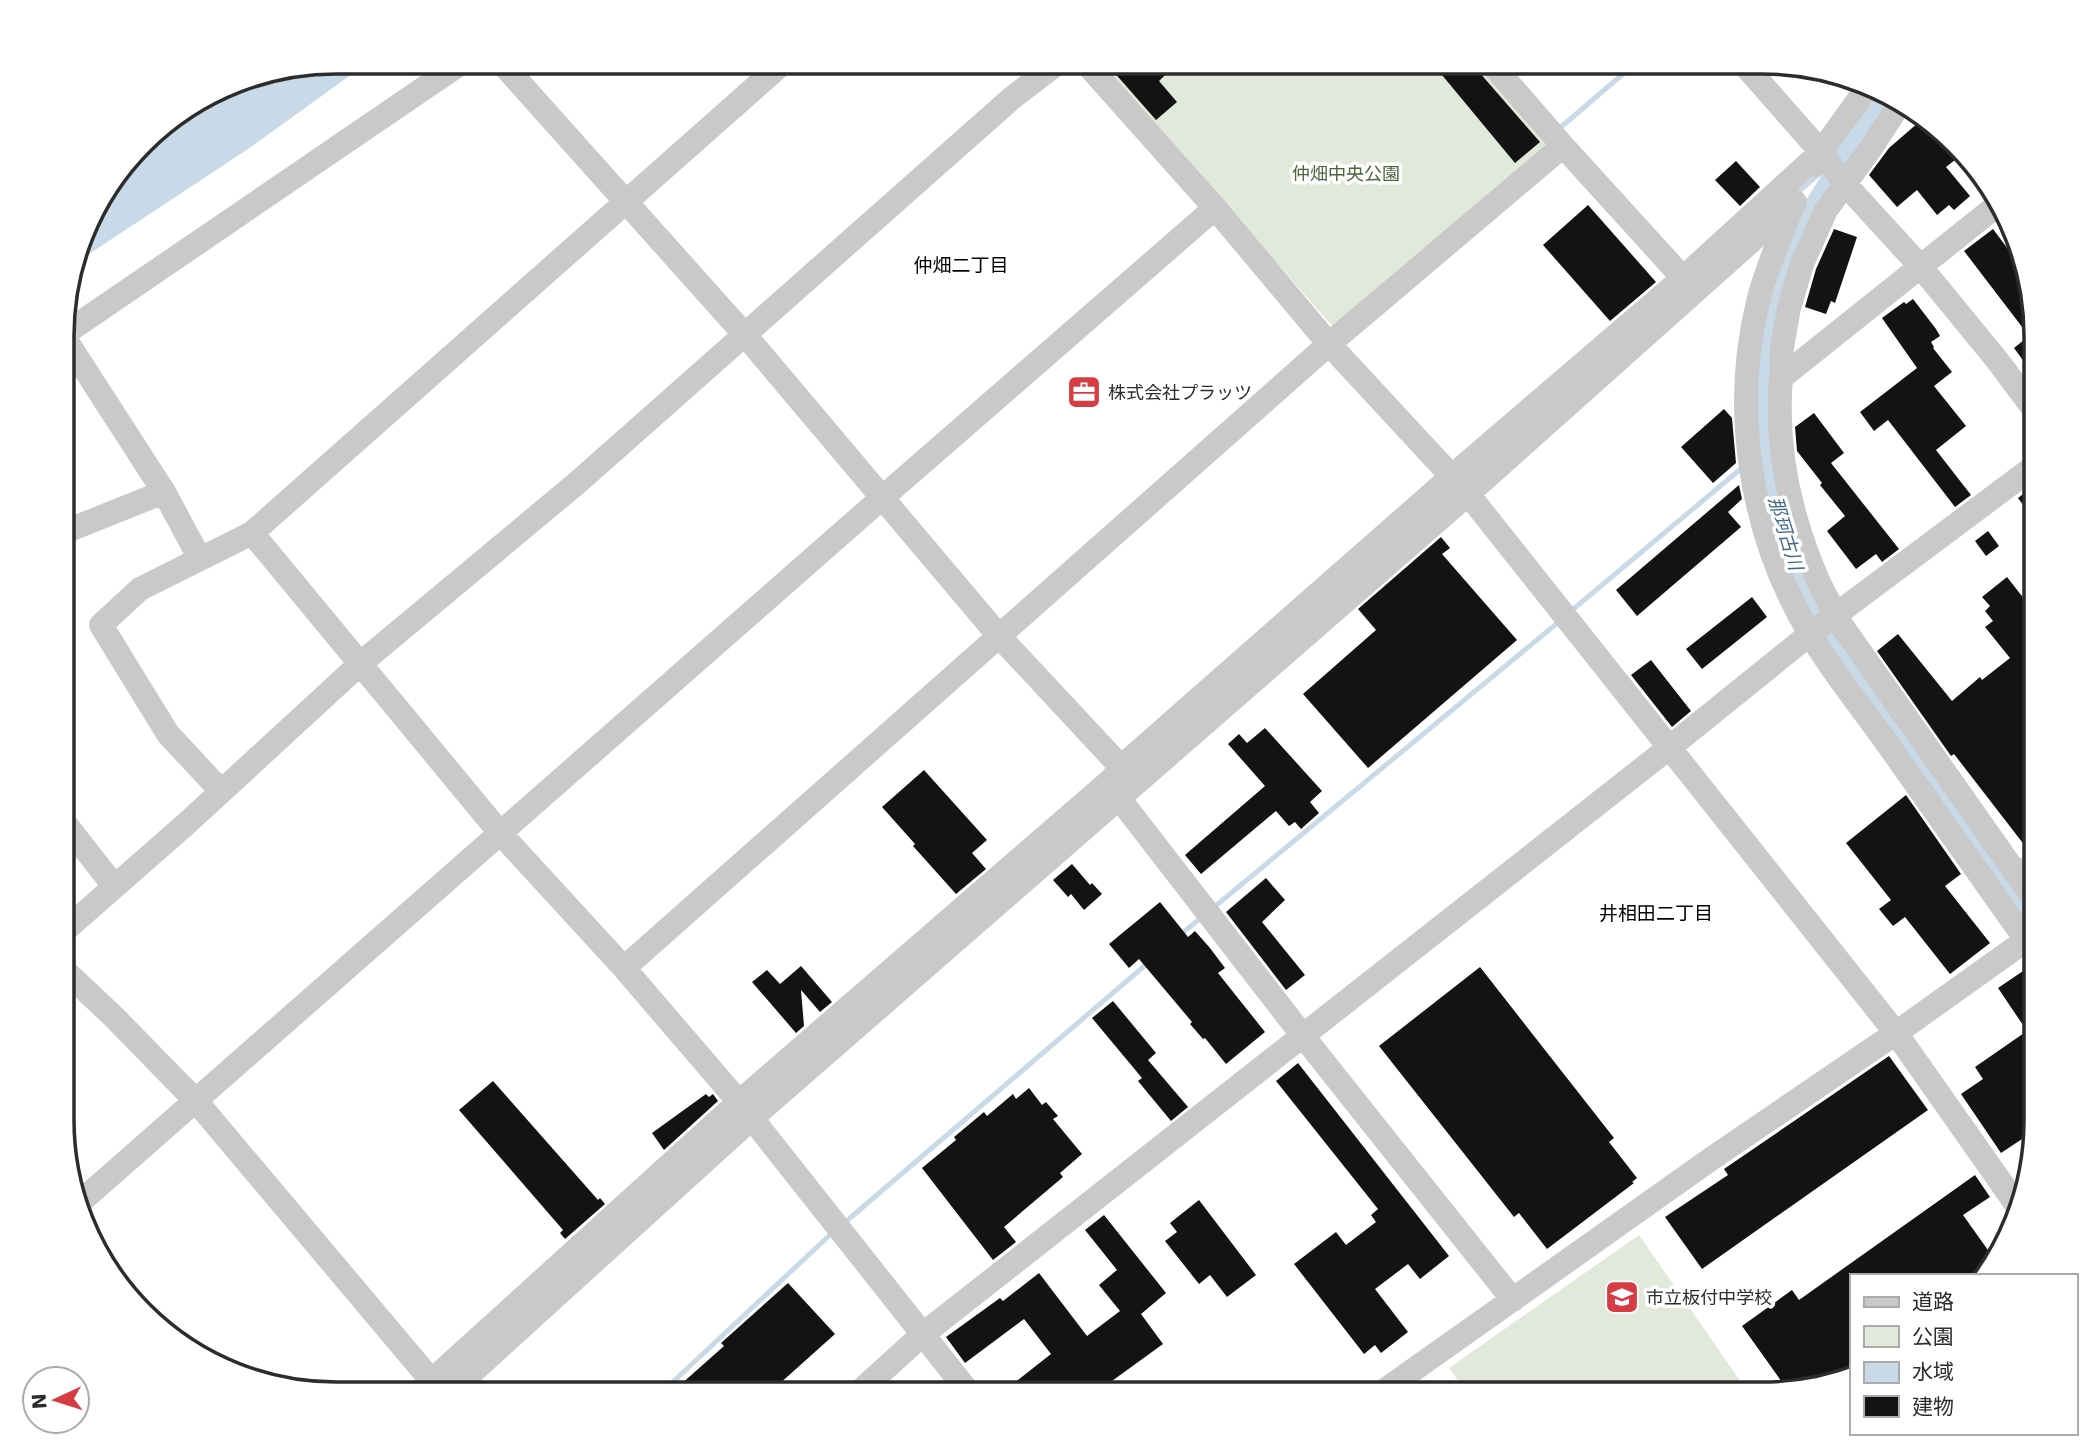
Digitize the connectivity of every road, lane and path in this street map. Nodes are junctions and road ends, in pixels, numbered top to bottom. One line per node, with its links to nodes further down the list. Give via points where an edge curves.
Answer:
1 (445, 74): 19 (street)
2 (512, 74): 14 (street)
3 (770, 74): 14 (street)
4 (1044, 74): 20 (street)
5 (1096, 74): 15 (street)
6 (1500, 74): 10 (street)
7 (1753, 74): 11 (street)
8 (1863, 93): 11 (street)
9 (1896, 110): 12 (street)
10 (1563, 146): 18 (street); 21 (street)
11 (1821, 152): 12 (street); 13 (street); 18 (street)
12 (1846, 184): 17 (street); 23 (street, via 1826,210 1802,264 1788,308)
13 (1795, 202): 18 (street); 33 (street, via 1758,300 1749,349 1747,418 1761,517 1779,573)
14 (626, 203): 20 (street); 30 (street)
15 (1215, 208): 21 (street); 28 (street)
16 (1992, 209): 17 (street)
17 (1920, 266): 23 (street); 24 (street)
18 (1690, 283): 26 (street)
19 (74, 328)
20 (745, 335): 28 (street); 35 (street)
21 (1329, 344): 26 (street); 34 (street)
22 (74, 351): 27 (street)
23 (1781, 378): 32 (street, via 1782,444 1792,508 1818,580)
24 (2024, 396)
25 (2024, 474): 32 (street)
26 (1459, 485): 36 (street); 37 (street)
27 (164, 492): 29 (street); 31 (street)
28 (883, 497): 34 (street); 39 (street)
29 (74, 528)
30 (252, 533): 31 (street); 35 (street)
31 (200, 559): 38 (street, via 140,589 101,625 168,734)
32 (1837, 616): 33 (street); 41 (street)
33 (1810, 634): 36 (street); 44 (street)
34 (999, 636): 37 (street); 46 (street)
35 (360, 663): 38 (street); 39 (street)
36 (1670, 747): 48 (street); 49 (street)
37 (1118, 781): 49 (street, via 1125,806); 51 (street)
38 (221, 791): 42 (street)
39 (501, 834): 46 (street); 50 (street)
40 (74, 835): 42 (street)
41 (2024, 885)
42 (114, 886): 43 (street)
43 (74, 921)
44 (2024, 930)
45 (2024, 948): 48 (street)
46 (624, 968): 51 (street)
47 (74, 979): 50 (street)
48 (1896, 1033): 53 (street); 54 (street)
49 (1303, 1036): 54 (street); 55 (street)
50 (196, 1101): 52 (street); 56 (street)
51 (746, 1110): 55 (street); 57 (street)
52 (85, 1198)
53 (2013, 1199)
54 (1513, 1300): 60 (street)
55 (922, 1335): 58 (street); 59 (street)
56 (428, 1382)
57 (445, 1382)
58 (870, 1382)
59 (960, 1382)
60 (1396, 1382)

